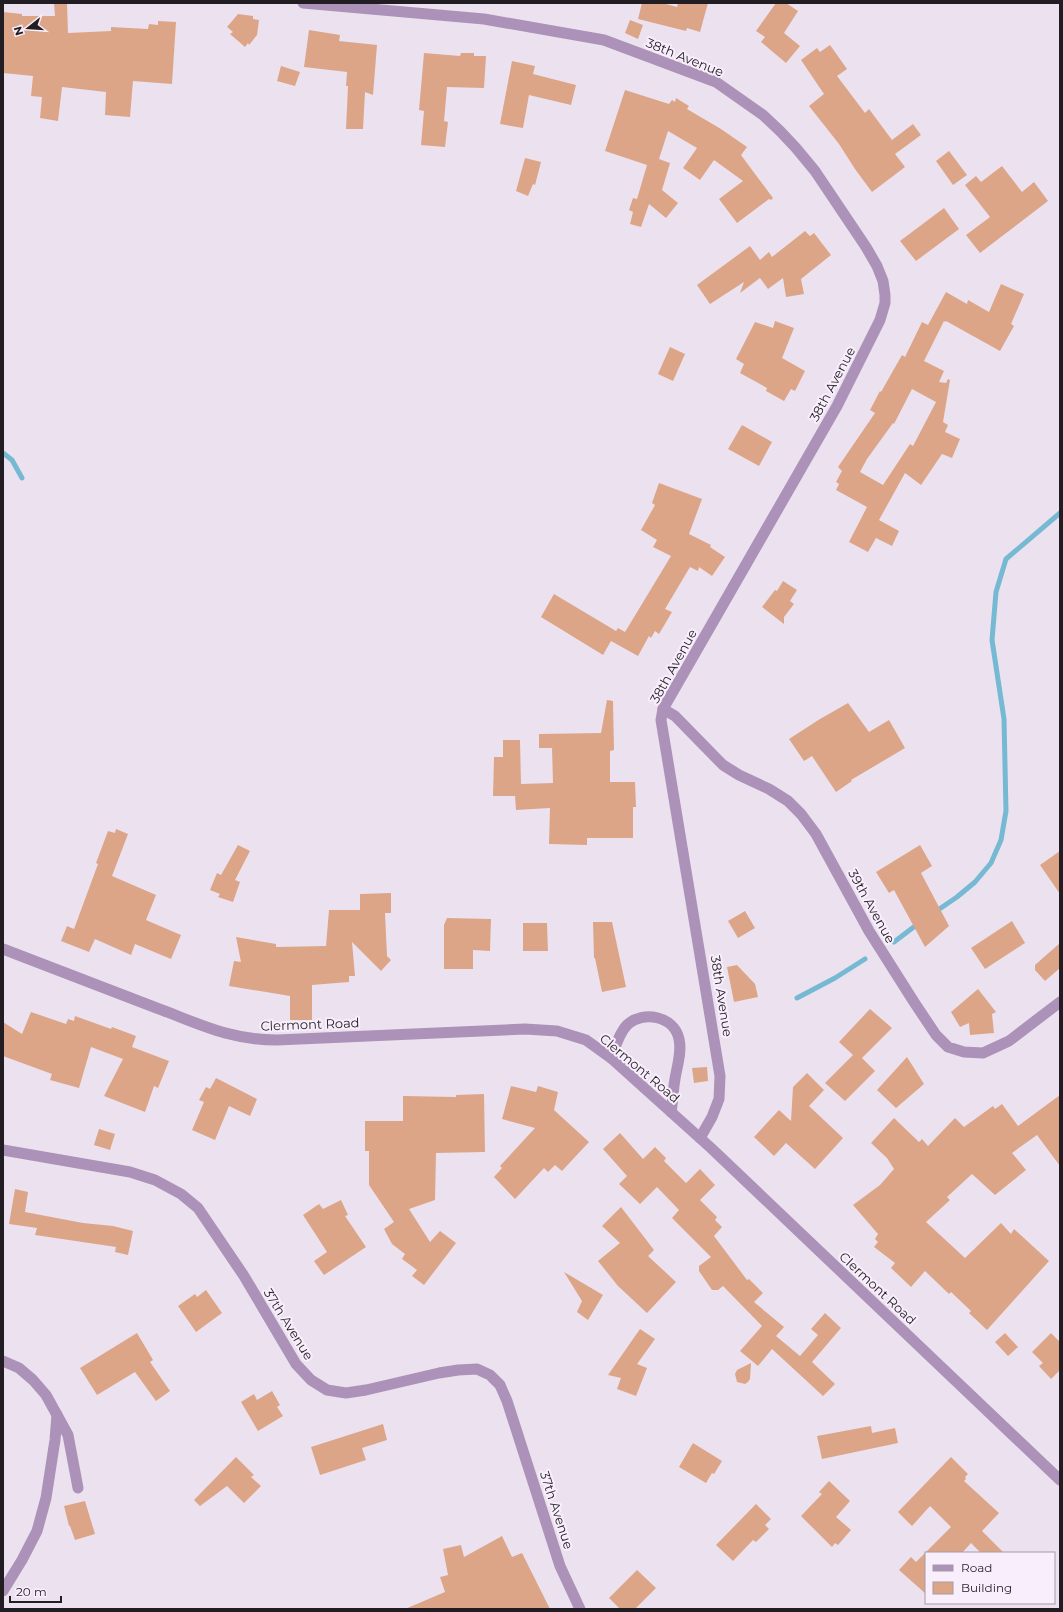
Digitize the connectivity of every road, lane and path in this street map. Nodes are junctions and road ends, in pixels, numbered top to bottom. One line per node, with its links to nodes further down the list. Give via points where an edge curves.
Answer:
1 (303, 3): 2 (street, 38th Avenue, via 484,18 604,40 716,82 763,116 796,148 815,171 877,266 885,295 880,320 837,406)
2 (663, 709): 4 (street, 39th Avenue, via 675,716 723,765 788,801 801,814 816,834 869,931 936,1035 948,1047 964,1052 982,1053 1009,1041); 7 (street, 38th Avenue, via 662,728 720,1076 720,1100)
3 (3, 949): 5 (street, Clermont Road, via 196,1024 241,1038 277,1040 544,1029 586,1040)
4 (1060, 1002)
5 (611, 1058): 6 (street, Clermont Road); 6 (street, via 627,1026 637,1018 652,1017 669,1024 679,1038 680,1049)
6 (672, 1112): 7 (street, Clermont Road)
7 (700, 1138): 11 (street, Clermont Road)
8 (3, 1150): 14 (street, 37th Avenue, via 130,1172 155,1180 181,1194 198,1208 244,1276 296,1364 311,1380 327,1390 346,1393 366,1390 458,1370 477,1370 490,1375 500,1385 507,1401 560,1566)
9 (3, 1361): 10 (street, via 18,1368 33,1380 46,1395)
10 (57, 1415): 12 (street, via 68,1435); 13 (street, via 46,1498 37,1531)
11 (1060, 1480)
12 (78, 1488)
13 (3, 1591)
14 (580, 1609)

